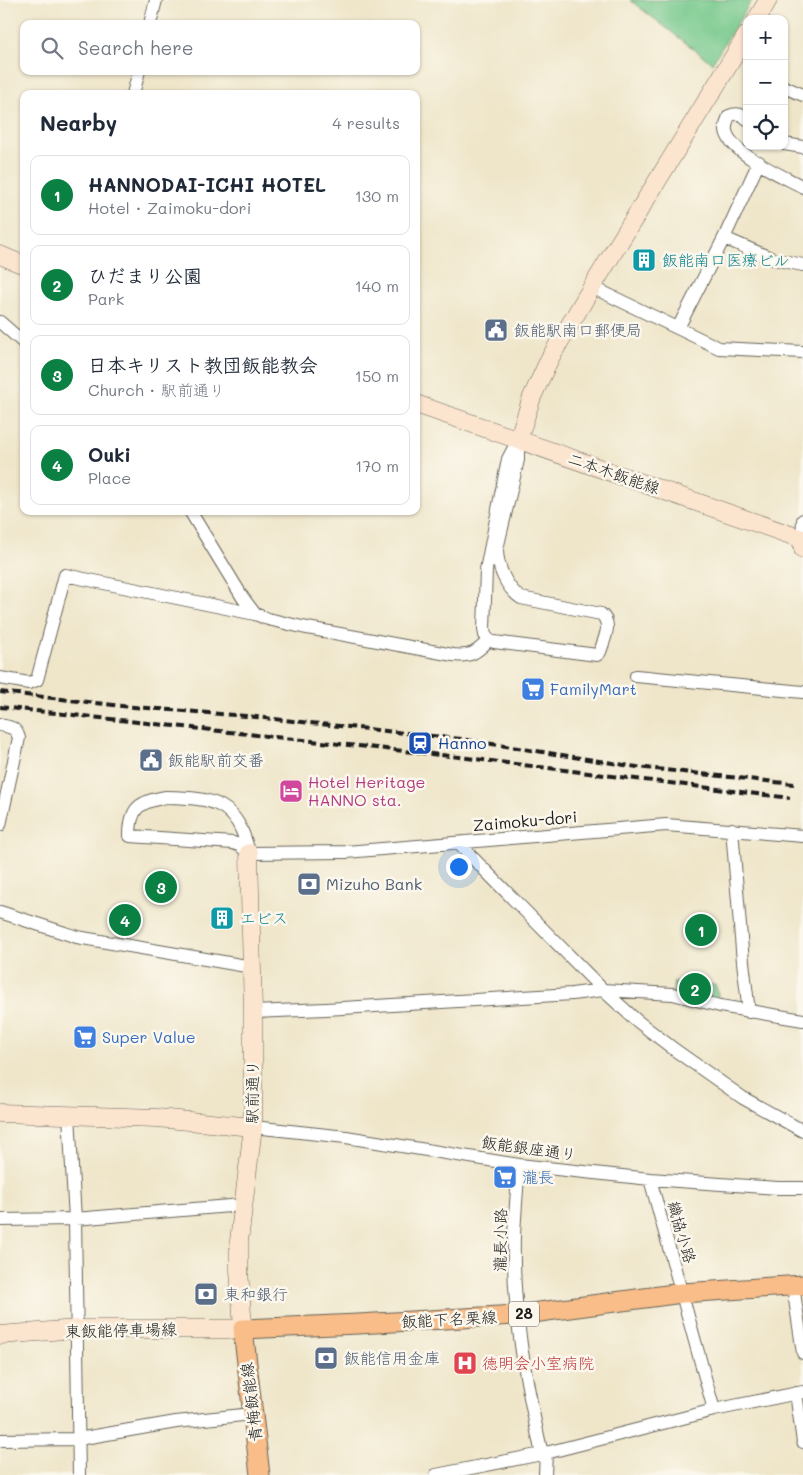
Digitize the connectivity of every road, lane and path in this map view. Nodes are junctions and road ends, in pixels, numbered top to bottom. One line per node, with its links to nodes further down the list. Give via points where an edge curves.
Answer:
1 (156, 0): 4 (street)
2 (768, 0): 3 (main road)
3 (759, 15)
4 (151, 20)
5 (743, 41): 19 (main road)
6 (138, 75): 8 (street)
7 (788, 88): 9 (street)
8 (134, 90)
9 (803, 95)
10 (743, 116): 13 (street, via 729,116 726,132 732,143)
11 (788, 145): 12 (street)
12 (803, 146)
13 (759, 162): 14 (street); 15 (street)
14 (803, 187)
15 (724, 238): 18 (street, via 773,259); 21 (street)
16 (0, 255): 17 (main road)
17 (20, 263)
18 (803, 265)
19 (592, 287): 21 (street); 25 (main road, via 550,358 532,396)
20 (0, 323): 22 (street)
21 (678, 328): 23 (street, via 719,348)
22 (20, 340)
23 (803, 352)
24 (420, 405): 25 (main road, 二本木飯能線)
25 (518, 440): 28 (main road, 二本木飯能線); 31 (street, via 508,459 486,570 484,629); 31 (street, via 518,460 497,549 504,577 514,594 521,598 601,614 608,626 597,655)
26 (192, 515): 30 (street)
27 (803, 520): 28 (street)
28 (803, 539): 29 (main road)
29 (803, 549)
30 (255, 614): 31 (street, via 302,627 453,655 475,653); 33 (street, via 65,575 37,680 29,683)
31 (489, 640)
32 (636, 676): 34 (street)
33 (0, 678)
34 (803, 692)
35 (0, 725): 36 (street, via 14,728 19,738)
36 (0, 825)
37 (732, 829): 38 (street, Zaimoku-dori); 39 (street, Zaimoku-dori, via 666,825); 45 (street)
38 (803, 836)
39 (458, 844): 40 (street, Zaimoku-dori, via 346,852); 43 (street)
40 (249, 854): 40 (street, via 233,843 130,836 131,816 143,803 155,799 209,800 232,814 243,833); 42 (main road, 駅前通り)
41 (0, 912): 42 (street, via 77,937)
42 (252, 967): 44 (main road, 駅前通り)
43 (603, 990): 44 (street); 45 (street, via 673,994); 50 (street, via 675,1050 743,1098)
44 (253, 1012): 49 (main road, 駅前通り)
45 (749, 1012): 46 (street)
46 (803, 1020)
47 (0, 1113): 48 (main road)
48 (69, 1115): 49 (main road, via 157,1118); 55 (street)
49 (252, 1127): 51 (street, 飯能銀座通り, via 346,1137); 54 (main road, 駅前通り)
50 (803, 1132)
51 (519, 1165): 52 (street, 飯能銀座通り); 59 (street, 瀧長小路, via 514,1238)
52 (650, 1179): 53 (street, 飯能銀座通り); 58 (street, 織協小路)
53 (803, 1188)
54 (242, 1205): 55 (street); 61 (main road, 駅前通り, via 239,1270)
55 (75, 1219): 56 (street); 60 (street)
56 (0, 1220)
57 (798, 1286): 58 (main road, 飯能下名栗線 / 28); 63 (street)
58 (682, 1293): 59 (main road, 飯能下名栗線 / 28); 65 (street, 織協小路)
59 (517, 1315): 61 (main road, 飯能下名栗線 / 28); 70 (street, 瀧長小路, via 526,1386)
60 (77, 1329): 61 (main road, 東飯能停車場線); 62 (main road, 東飯能停車場線); 67 (street)
61 (243, 1329): 66 (main road, 青梅飯能線)
62 (0, 1335)
63 (803, 1354)
64 (799, 1393): 65 (street); 69 (street)
65 (714, 1410): 70 (street)
66 (252, 1414): 67 (street, via 176,1422); 72 (main road, 青梅飯能線)
67 (78, 1439): 68 (street); 71 (street)
68 (0, 1440)
69 (803, 1442)
70 (544, 1453): 73 (street); 74 (street, 瀧長小路)
71 (79, 1475)
72 (260, 1475)
73 (436, 1475)
74 (545, 1475)

